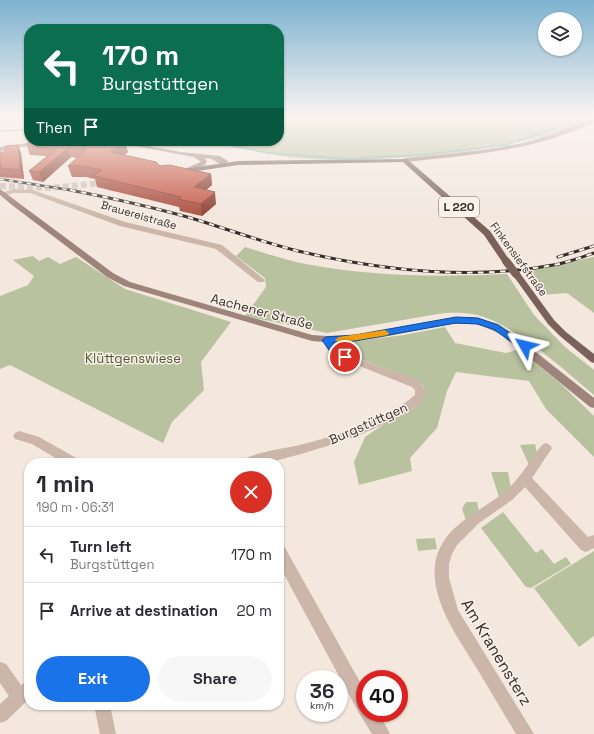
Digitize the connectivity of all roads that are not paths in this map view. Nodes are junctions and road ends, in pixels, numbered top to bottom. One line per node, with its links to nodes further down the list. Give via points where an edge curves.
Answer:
1 (169, 151): 3 (street)
2 (480, 151): 4 (street)
3 (196, 156): 5 (street, via 213,157); 6 (street, via 204,161 203,164)
4 (405, 160): 5 (main road); 11 (main road, Finkensiefstraße / L 220, bridge, via 487,233 551,322)
5 (223, 164): 6 (main road)
6 (186, 170): 7 (main road)
7 (168, 173)
8 (1, 192): 9 (street, Brauereistraße, via 31,191 123,224 219,248); 10 (street, Aachener Straße, via 110,275 127,284 210,310)
9 (262, 280)
10 (326, 340): 12 (street, Aachener Straße, via 355,338 456,320 478,321 496,327 510,336); 16 (street, Burgstüttgen, via 334,351 345,357 416,384 420,388 419,398 386,418 354,431 317,445)
11 (594, 359)
12 (594, 404)
13 (19, 436): 15 (street, via 35,440)
14 (546, 448): 17 (street, Am Kranensterz)
15 (66, 458)
16 (262, 458)
17 (525, 478): 18 (street, via 586,545); 28 (street, Am Kranensterz, via 513,493 466,525 450,541 444,553 442,573 445,595 452,614)
18 (594, 541)
19 (284, 560): 21 (street)
20 (0, 670): 22 (street)
21 (356, 691)
22 (24, 693): 24 (street)
23 (103, 710): 26 (street)
24 (0, 715)
25 (374, 722): 27 (street)
26 (108, 734)
27 (382, 734)
28 (526, 734)

